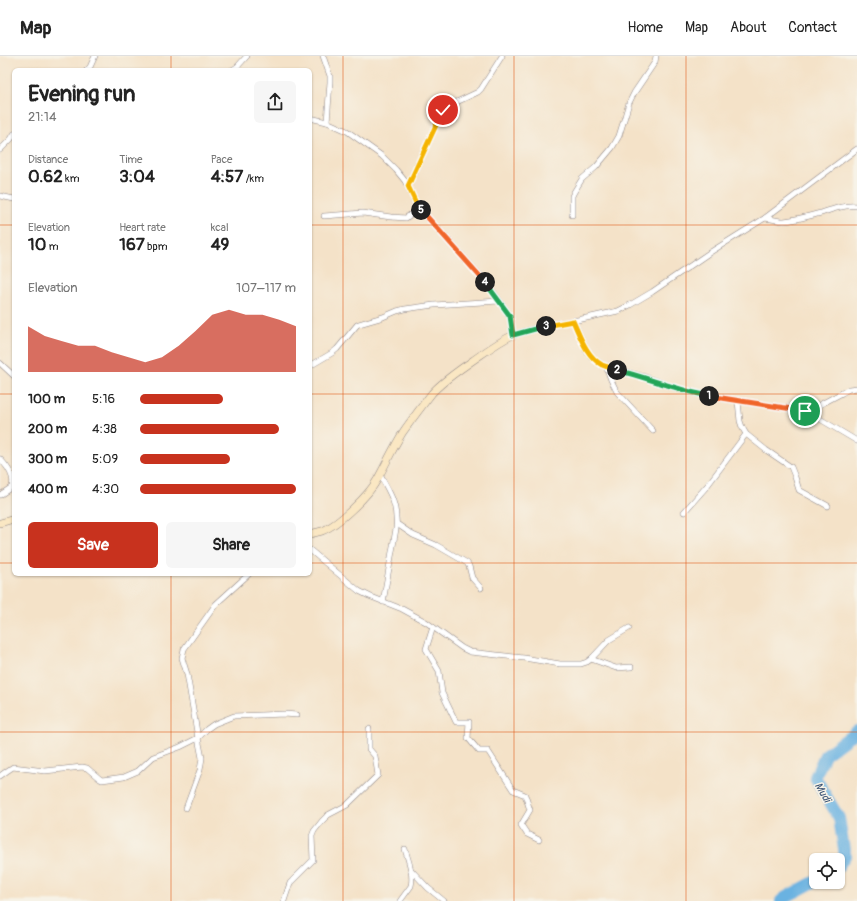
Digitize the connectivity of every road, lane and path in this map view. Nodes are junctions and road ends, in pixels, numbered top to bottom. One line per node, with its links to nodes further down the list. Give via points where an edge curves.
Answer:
1 (95, 56): 6 (street)
2 (247, 56): 7 (street)
3 (323, 56): 9 (street, via 330,76)
4 (502, 56): 13 (street, via 478,92 443,110)
5 (656, 56): 18 (street, via 655,62 629,103 612,148 582,179 574,192)
6 (89, 68)
7 (235, 68)
8 (312, 118): 9 (street)
9 (327, 122): 13 (street, via 347,131 382,156)
10 (12, 137): 12 (street)
11 (857, 149): 20 (street)
12 (0, 150)
13 (408, 186): 17 (street)
14 (0, 196): 15 (street)
15 (12, 199)
16 (857, 206): 20 (street, via 842,206 789,220)
17 (419, 208): 19 (street, via 406,218 363,213); 21 (street)
18 (572, 215)
19 (324, 216)
20 (765, 218): 22 (street, via 630,305 618,311)
21 (499, 300): 23 (street, via 510,316); 25 (street, via 396,311 356,325 337,349)
22 (573, 321): 23 (street); 26 (street, via 587,351)
23 (513, 335): 35 (street, via 446,379 433,392 403,432)
24 (0, 363): 27 (street)
25 (312, 365)
26 (606, 366): 29 (street, via 679,389); 31 (street, via 617,392)
27 (12, 374)
28 (857, 388): 30 (street, via 849,389)
29 (738, 401): 30 (street); 32 (street, via 740,421)
30 (809, 410): 33 (street)
31 (653, 431)
32 (746, 434): 37 (street, via 791,467 799,490); 38 (street)
33 (857, 441)
34 (0, 459): 36 (street, via 9,470 12,487)
35 (380, 475): 41 (street, via 395,506); 42 (street, via 369,492 333,525)
36 (0, 495)
37 (828, 506)
38 (684, 512)
39 (12, 520): 40 (street)
40 (0, 523)
41 (397, 524): 45 (street, via 467,563 472,578); 46 (street)
42 (312, 534)
43 (312, 552): 46 (street, via 359,590)
44 (247, 576): 53 (street, via 216,604 183,652 182,658)
45 (481, 588)
46 (383, 602): 47 (street, via 402,609)
47 (433, 627): 49 (street, via 470,652 560,664 581,664); 56 (street, via 426,649 439,671 442,693 450,710 456,722 469,722 468,738 480,751 488,751 513,790 526,795 530,810 521,825 528,834)
48 (629, 628): 49 (street, via 609,640)
49 (591, 659): 50 (street, via 616,668)
50 (630, 668)
51 (297, 715): 53 (street, via 234,716 214,724)
52 (369, 729): 59 (street, via 368,749 375,756 378,775 347,805 328,815 314,831 313,860 290,883)
53 (198, 738): 54 (street, via 153,757 138,771 124,777 102,780 82,767 45,771 13,767); 55 (street, via 202,762)
54 (0, 776)
55 (186, 808)
56 (539, 840)
57 (405, 849): 58 (street)
58 (410, 870): 60 (street, via 411,886); 61 (street)
59 (284, 901)
60 (400, 901)
61 (444, 901)

